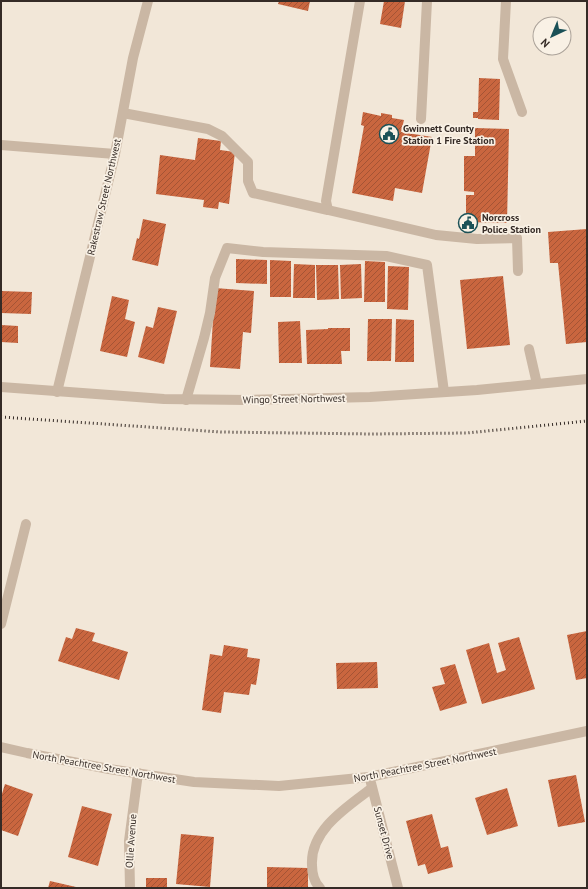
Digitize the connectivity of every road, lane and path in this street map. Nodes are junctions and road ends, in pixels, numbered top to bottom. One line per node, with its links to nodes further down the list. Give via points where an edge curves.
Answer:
1 (148, 1): 6 (street, Rakestraw Street Northwest, via 133,58)
2 (360, 1): 10 (street, via 326,201)
3 (427, 1): 7 (street)
4 (506, 1): 5 (street, via 503,59)
5 (522, 112)
6 (123, 113): 9 (street, Rakestraw Street Northwest); 10 (street, via 208,129 222,136 248,162 248,181 253,193)
7 (420, 119)
8 (1, 145): 9 (street)
9 (115, 154): 16 (street, Rakestraw Street Northwest)
10 (328, 210): 11 (street, via 436,235 477,239 517,238)
11 (518, 271)
12 (529, 349): 14 (street)
13 (587, 379): 14 (street, Wingo Street Northwest)
14 (537, 384): 17 (street, Wingo Street Northwest, via 473,385)
15 (1, 387): 16 (street, Wingo Street Northwest)
16 (57, 392): 18 (street, Wingo Street Northwest)
17 (444, 392): 18 (street, Wingo Street Northwest, via 370,397); 18 (street, via 427,265 386,256 263,252 227,248 215,278 204,338)
18 (186, 400)
19 (26, 524): 20 (street)
20 (1, 624)
21 (587, 731): 24 (street, North Peachtree Street Northwest)
22 (1, 747): 23 (street, North Peachtree Street Northwest, via 27,754)
23 (138, 773): 24 (street, North Peachtree Street Northwest, via 194,782 278,786); 26 (street, Ollie Avenue, via 129,841)
24 (369, 778): 25 (street, Sunset Drive)
25 (372, 788): 27 (street, via 338,814 320,835 311,859 312,874); 28 (street, Sunset Drive)
26 (130, 888)
27 (320, 888)
28 (398, 888)

